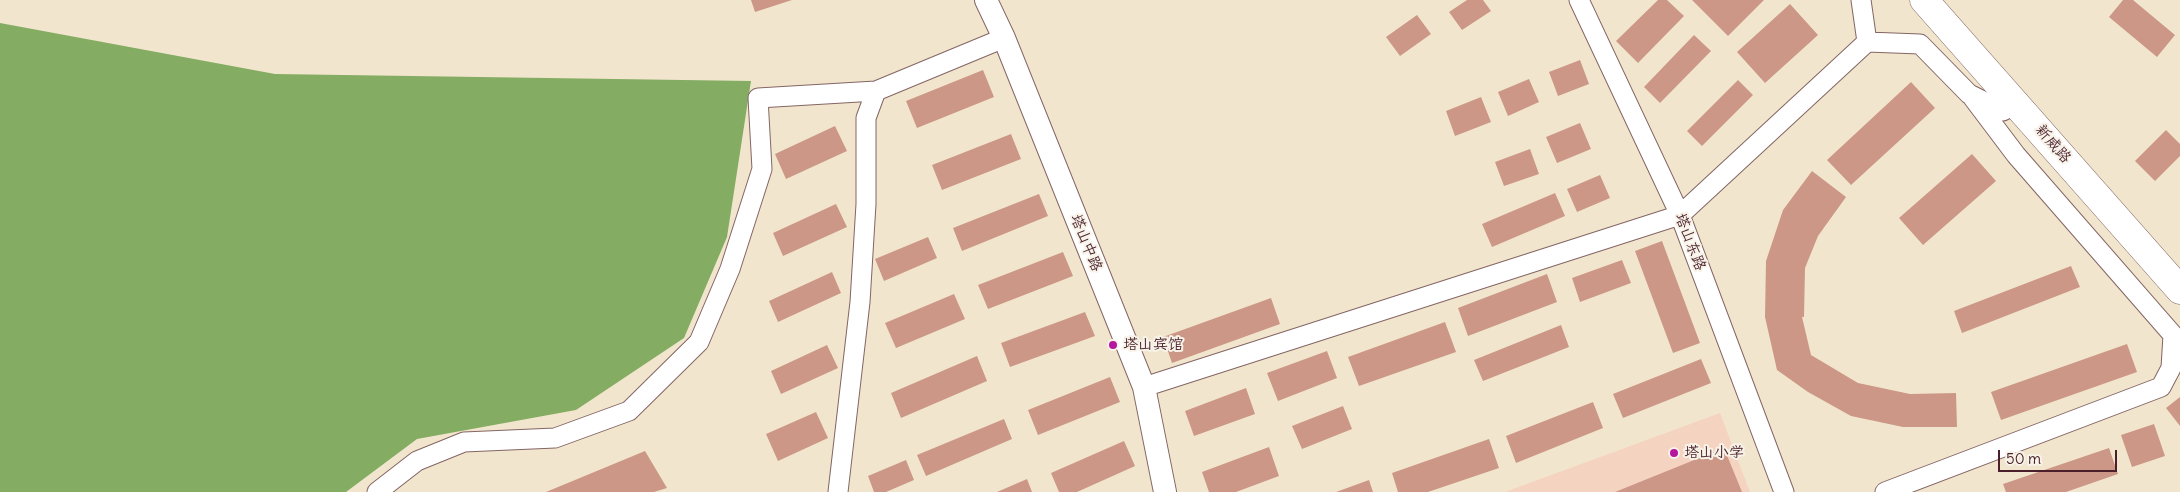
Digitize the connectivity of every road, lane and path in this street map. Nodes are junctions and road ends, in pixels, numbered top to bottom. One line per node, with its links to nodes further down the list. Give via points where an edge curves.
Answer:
1 (986, 0): 6 (street, 塔山中路)
2 (1579, 0): 11 (street, 塔山东路)
3 (1860, 0): 7 (street)
4 (1924, 0): 10 (main road, 新威路)
5 (1945, 0): 12 (main road, 新威路)
6 (1004, 38): 8 (street); 14 (street, 塔山中路)
7 (1866, 42): 9 (street, via 1920,44); 11 (street)
8 (876, 91): 15 (street, via 758,98 762,168 730,269 699,342 629,410 555,438 464,442 417,461); 16 (street, via 866,118 866,204 860,302)
9 (1970, 94): 10 (street, via 2004,111); 19 (street, via 2016,155 2174,335 2171,368 2161,387)
10 (2016, 103): 13 (main road, 新威路)
11 (1680, 214): 14 (street); 18 (street, 塔山东路)
12 (2180, 265)
13 (2180, 290)
14 (1144, 387): 17 (street, 塔山中路)
15 (377, 492)
16 (838, 492)
17 (1165, 492)
18 (1784, 492)
19 (1885, 492)

